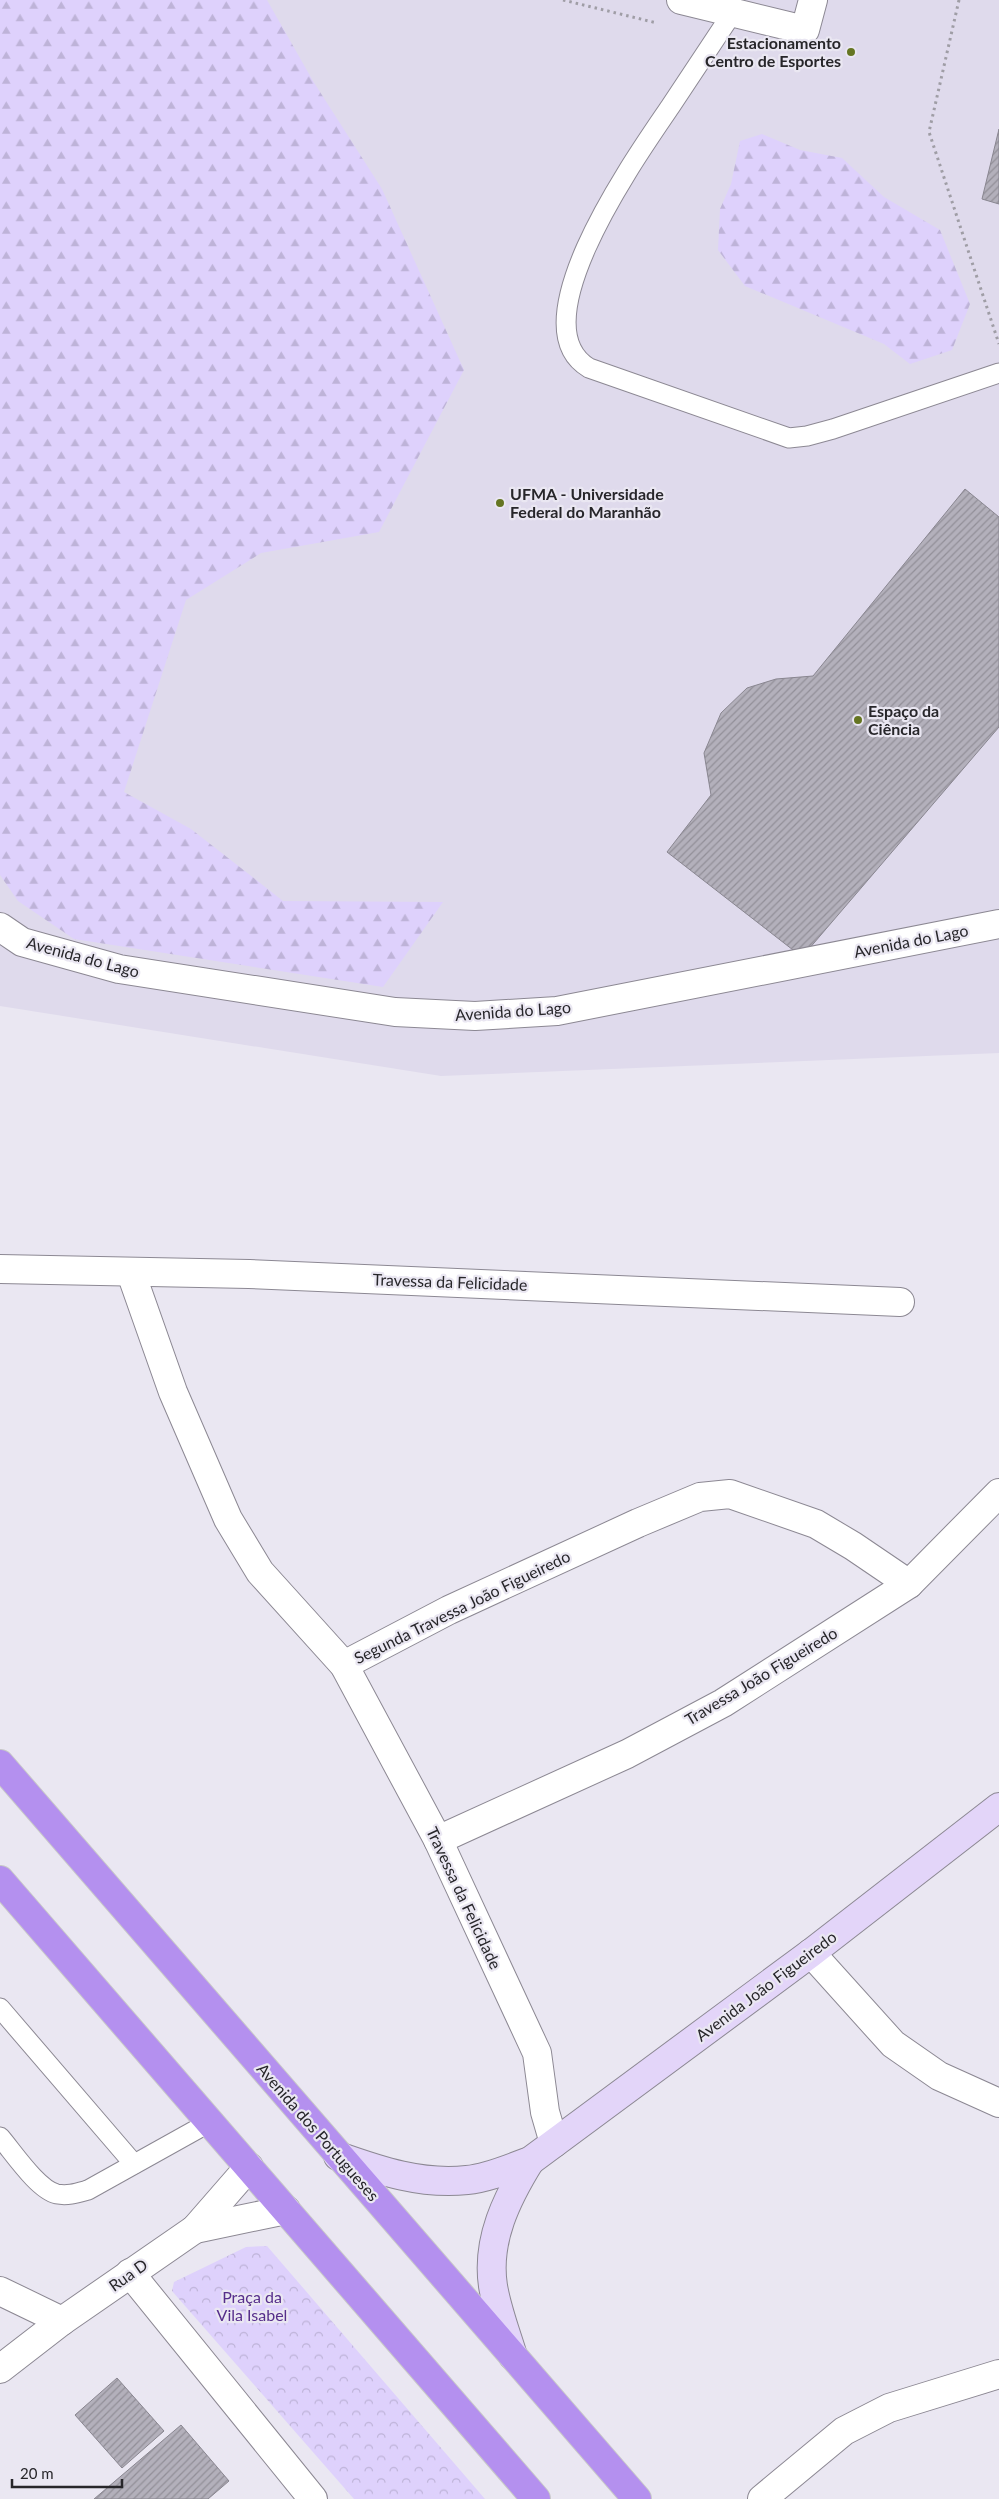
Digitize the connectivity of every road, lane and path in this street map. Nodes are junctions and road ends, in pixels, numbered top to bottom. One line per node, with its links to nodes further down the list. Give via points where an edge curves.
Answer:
1 (563, 0): 6 (path)
2 (681, 0): 5 (street)
3 (813, 0): 5 (street, via 805,30)
4 (959, 0): 7 (path, via 930,132)
5 (733, 12): 8 (lane, via 612,193 576,269 567,328 574,356 589,368 789,438 832,429)
6 (661, 24)
7 (999, 344)
8 (999, 373)
9 (999, 924): 10 (street, Avenida do Lago, via 557,1011 475,1016 395,1012 119,969 22,942)
10 (0, 927)
11 (0, 1269): 12 (street, Travessa da Felicidade)
12 (131, 1273): 13 (street, Travessa da Felicidade, via 249,1274); 16 (street, Segunda Travessa João Figueiredo, via 173,1392 228,1519 260,1572)
13 (900, 1302)
14 (999, 1493): 15 (street, Travessa João Figueiredo)
15 (908, 1584): 16 (street, Segunda Travessa João Figueiredo, via 816,1524 730,1494 700,1497 449,1610); 19 (street, Travessa João Figueiredo, via 723,1703 627,1754)
16 (344, 1665): 19 (street, Travessa da Felicidade)
17 (0, 1764): 27 (highway, Avenida dos Portugueses)
18 (999, 1807): 21 (main road, Avenida João Figueiredo)
19 (438, 1840): 26 (street, Travessa da Felicidade, via 537,2053 545,2112)
20 (0, 1880): 24 (highway)
21 (811, 1953): 23 (street, via 893,2044 939,2076); 26 (main road, Avenida João Figueiredo)
22 (0, 2008): 29 (lane)
23 (999, 2103)
24 (210, 2122): 29 (lane); 30 (highway)
25 (0, 2137): 29 (lane, via 44,2188 56,2194 72,2195 88,2190)
26 (554, 2143): 28 (main road, Avenida João Figueiredo)
27 (338, 2156): 28 (main road, Avenida João Figueiredo, via 408,2178 444,2181 469,2180); 36 (highway, Avenida dos Portugueses)
28 (530, 2160): 36 (main road, Avenida João Figueiredo, via 499,2222 492,2254 493,2284)
29 (134, 2164)
30 (249, 2167): 31 (highway); 32 (street, Rua D)
31 (286, 2210): 32 (street, Rua D); 40 (highway)
32 (195, 2229): 33 (street, Rua D)
33 (130, 2274): 35 (street, Rua D); 39 (street)
34 (0, 2291): 35 (street)
35 (62, 2321): 37 (street, Rua D)
36 (513, 2356): 41 (highway, Avenida dos Portugueses)
37 (0, 2369)
38 (999, 2374): 42 (street, via 889,2408 844,2431)
39 (314, 2499)
40 (536, 2499)
41 (637, 2499)
42 (762, 2499)

